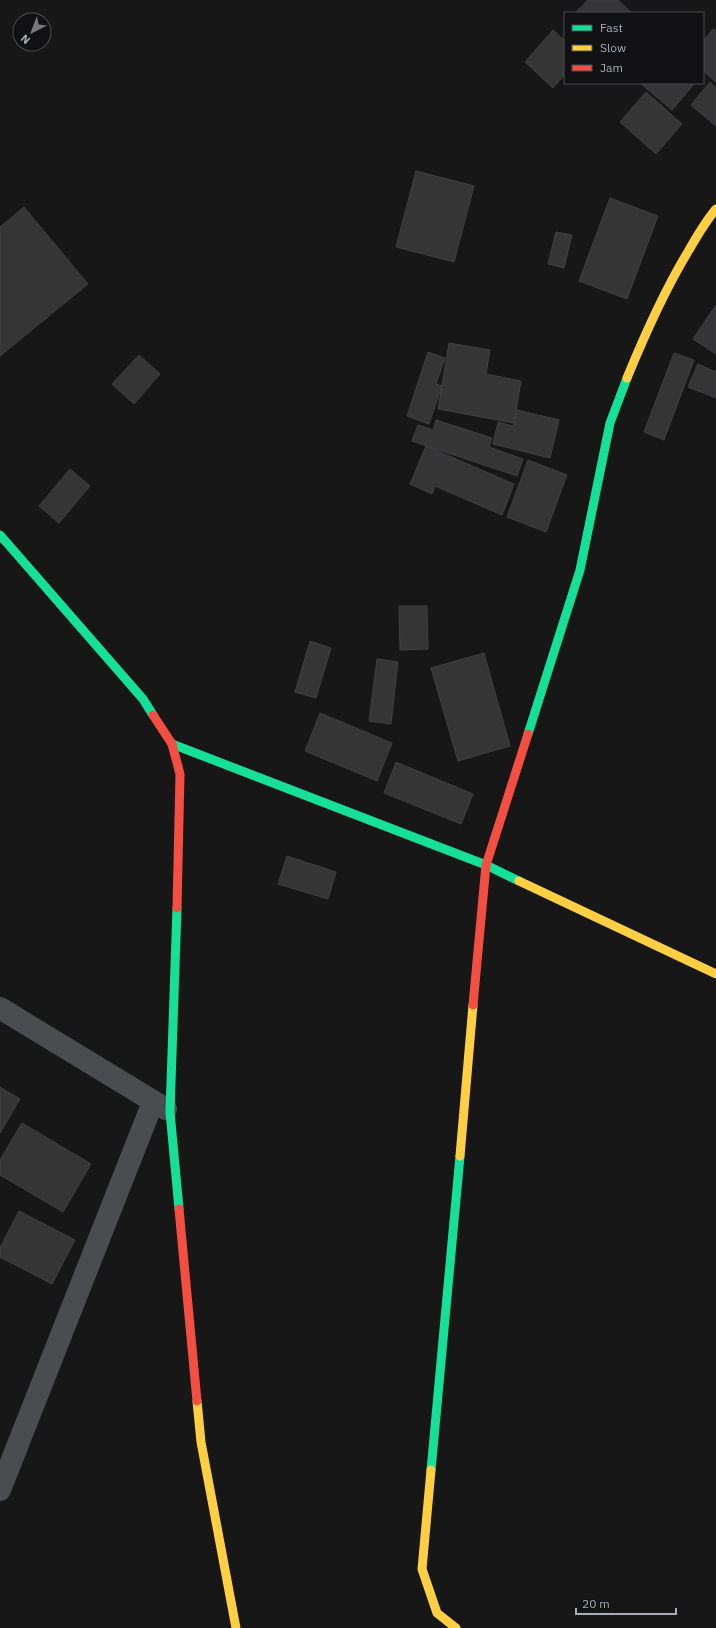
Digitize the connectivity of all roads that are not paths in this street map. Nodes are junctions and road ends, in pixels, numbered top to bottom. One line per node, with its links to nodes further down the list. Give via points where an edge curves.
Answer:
1 (716, 209): 4 (street, via 671,280 642,341 610,423 580,570)
2 (0, 535): 3 (street, via 143,699)
3 (172, 744): 4 (street); 7 (street, via 180,774 180,806)
4 (486, 865): 5 (street); 10 (street, via 422,1569 437,1613)
5 (716, 974)
6 (0, 1008): 7 (street)
7 (162, 1107): 8 (street); 9 (street, via 201,1442)
8 (0, 1490)
9 (236, 1628)
10 (456, 1628)

